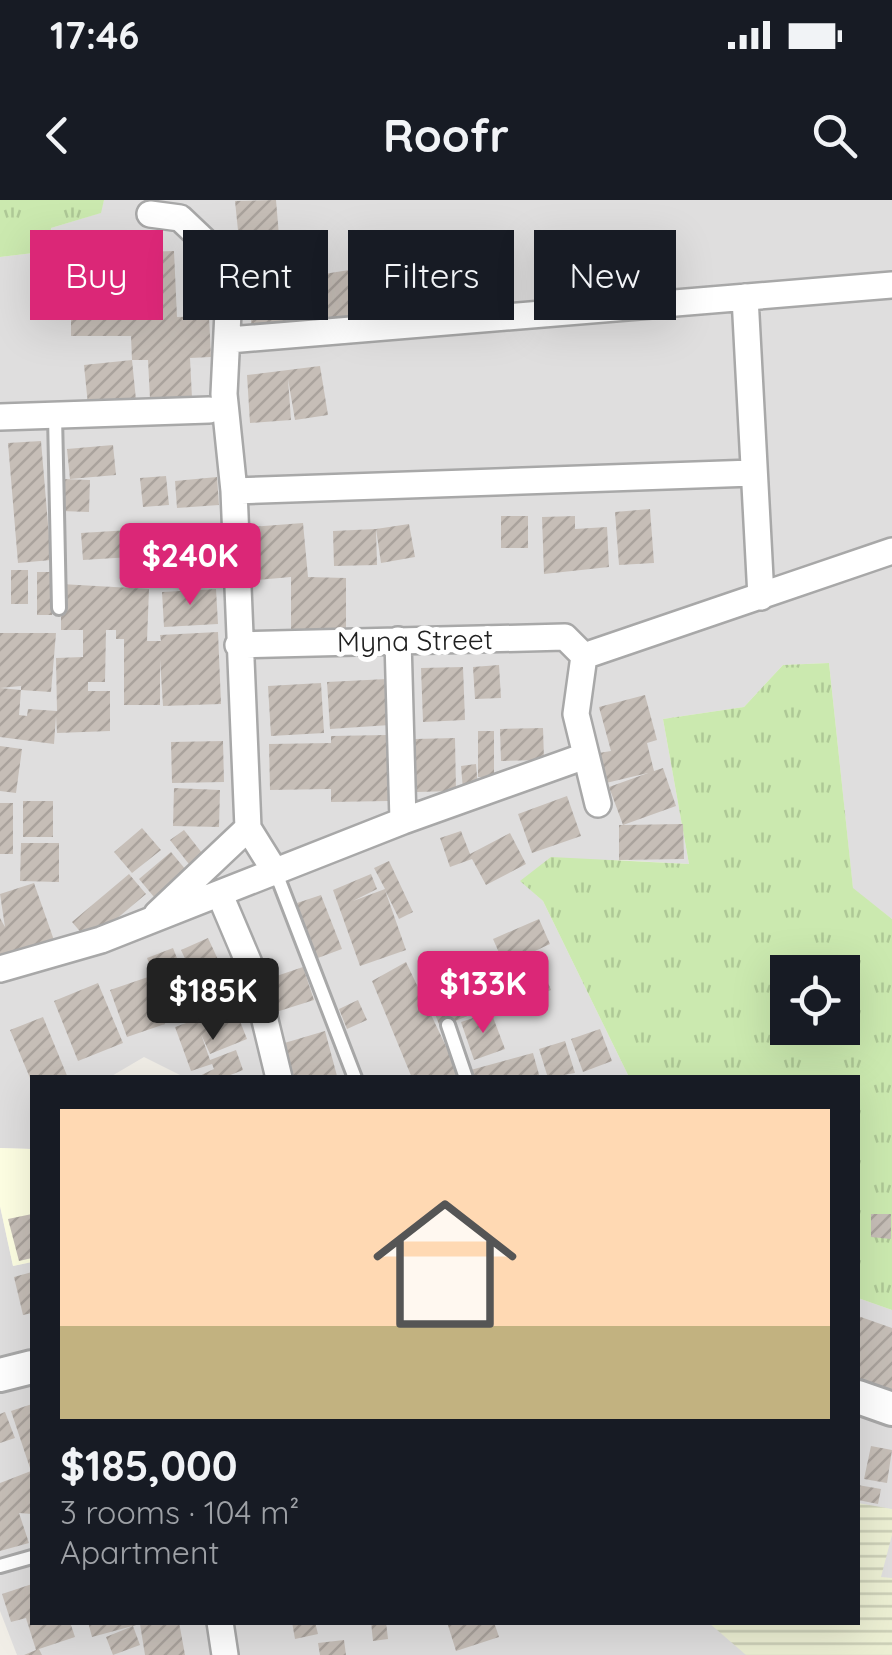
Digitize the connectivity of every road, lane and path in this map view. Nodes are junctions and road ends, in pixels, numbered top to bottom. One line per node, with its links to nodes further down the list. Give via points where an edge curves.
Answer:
1 (150, 214): 4 (street, via 180,218 218,254)
2 (892, 286): 3 (street)
3 (745, 297): 4 (street); 8 (street)
4 (229, 340): 9 (street, via 224,394)
5 (209, 410): 6 (street)
6 (55, 416): 7 (street); 12 (lane)
7 (0, 417)
8 (753, 473): 9 (street); 11 (street)
9 (234, 491): 14 (street)
10 (892, 552): 11 (street)
11 (761, 597): 15 (street)
12 (59, 608)
13 (398, 640): 14 (street, Myna Street); 15 (street, Myna Street, via 565,637); 18 (street)
14 (238, 645): 19 (street)
15 (584, 656): 16 (street, via 576,714)
16 (585, 756): 17 (street); 18 (street)
17 (598, 804)
18 (402, 820): 20 (street)
19 (248, 828): 20 (street); 22 (street)
20 (276, 874): 21 (street); 26 (lane)
21 (220, 894): 22 (street); 25 (street, via 254,975)
22 (149, 922): 23 (street)
23 (0, 969)
24 (448, 1025): 27 (lane)
25 (278, 1075)
26 (355, 1075)
27 (465, 1075)
28 (30, 1368): 29 (street)
29 (0, 1375)
30 (860, 1398): 31 (street)
31 (892, 1409)
32 (30, 1558): 33 (lane)
33 (0, 1566)
34 (220, 1625): 35 (street)
35 (225, 1655)

